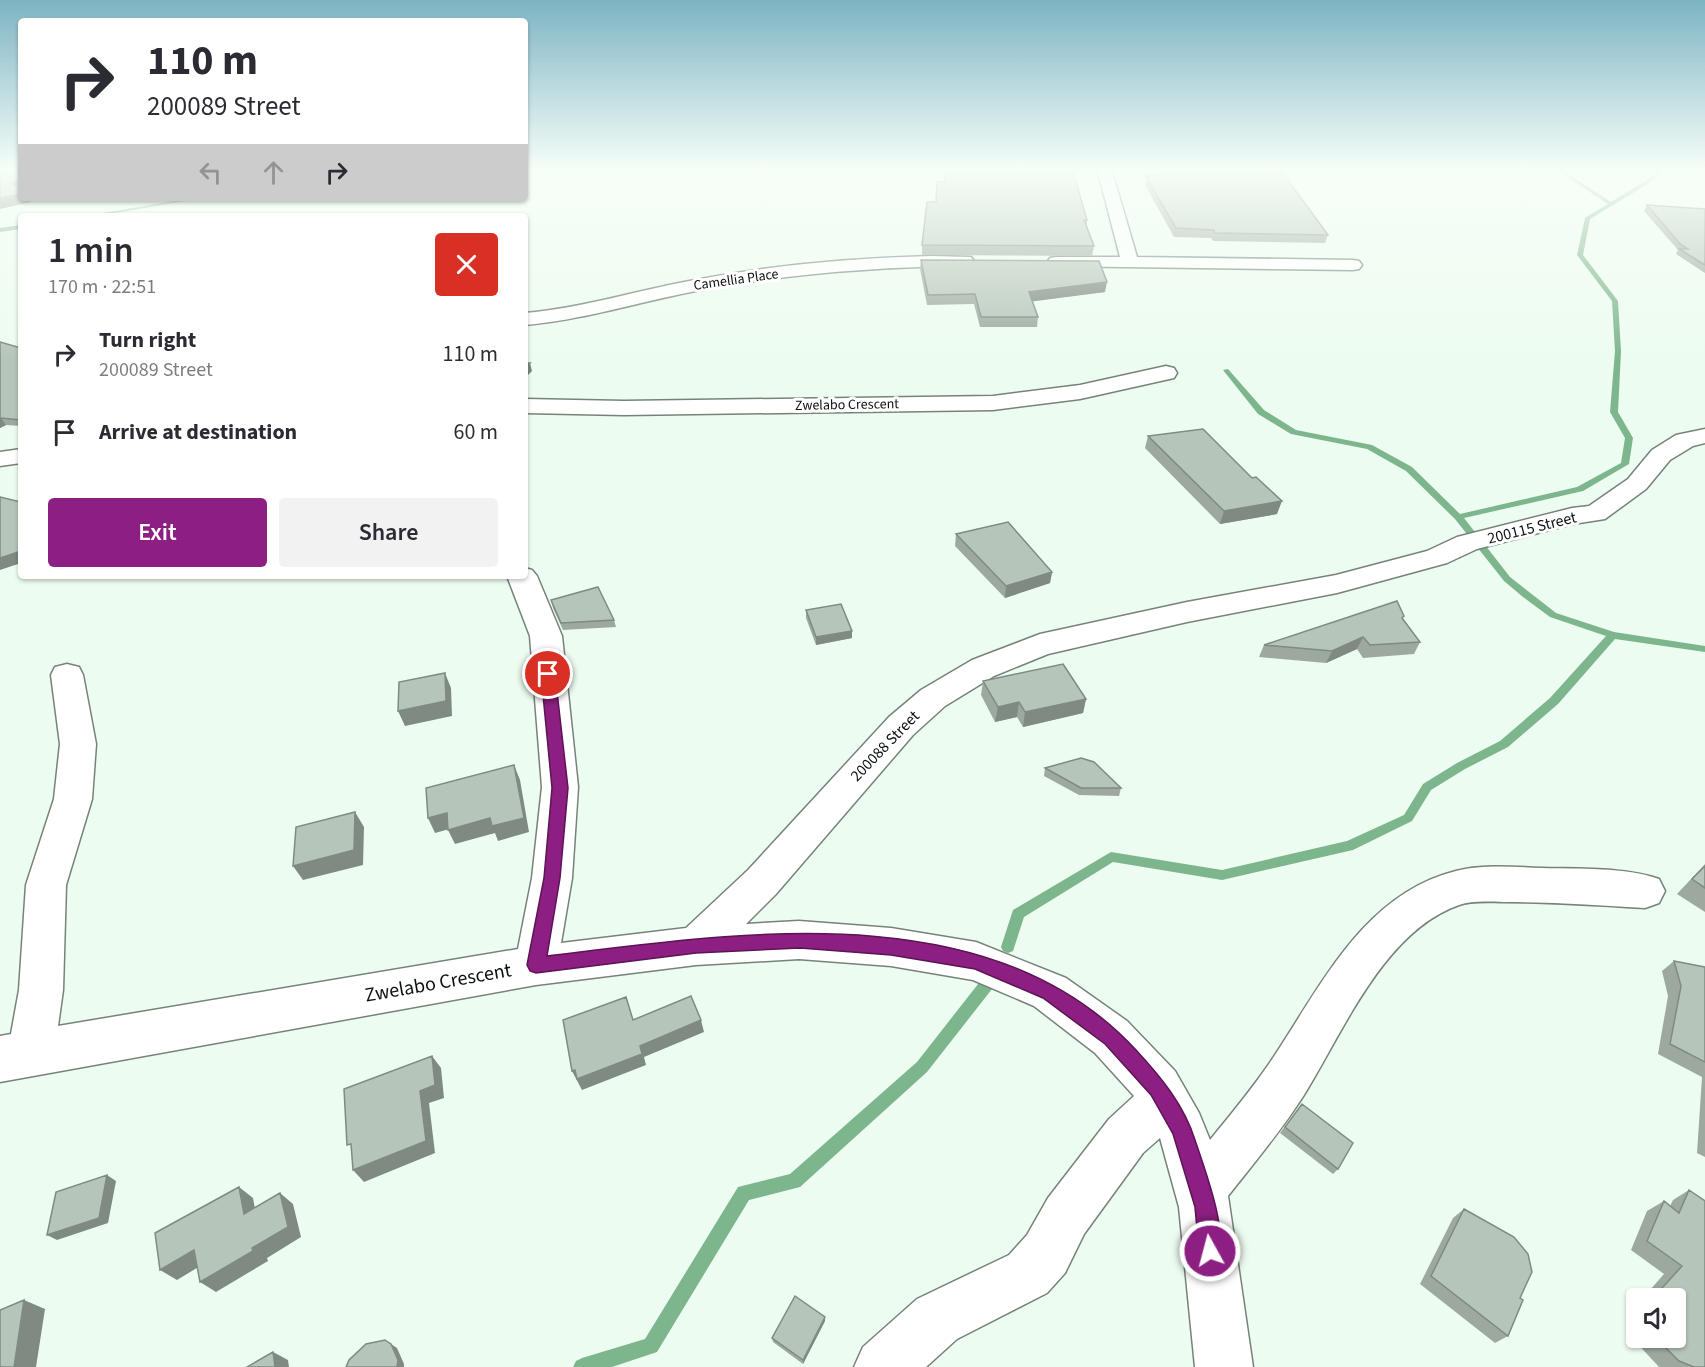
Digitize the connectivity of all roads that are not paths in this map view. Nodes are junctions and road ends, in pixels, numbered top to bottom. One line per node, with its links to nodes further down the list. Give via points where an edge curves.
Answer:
1 (1122, 232): 4 (street)
2 (983, 261): 6 (street, Camellia Place, via 897,262 781,273 698,285 588,311)
3 (1040, 262): 4 (street)
4 (1130, 262): 5 (street)
5 (1353, 265)
6 (528, 320)
7 (1166, 373): 8 (street, Zwelabo Crescent, via 1096,391 993,403)
8 (530, 410)
9 (1705, 436): 13 (street, 200115 Street, via 1685,440 1661,454 1637,484 1596,513 1477,541 1437,557)
10 (18, 456): 11 (street)
11 (0, 459)
12 (523, 579): 17 (street, via 546,636 560,788 552,878)
13 (1337, 584): 16 (street, 200088 Street, via 1040,645 983,668 933,698 901,726 770,873)
14 (67, 675): 18 (street, via 78,744 73,799 46,885 41,990)
15 (1645, 891): 20 (street, via 1472,885 1422,901 1397,920 1349,978 1270,1104)
16 (696, 946): 17 (street, Zwelabo Crescent); 19 (street, Zwelabo Crescent, via 800,940 891,947 976,962 1050,992 1111,1037 1158,1088)
17 (536, 965): 18 (street, Zwelabo Crescent)
18 (16, 1056)
19 (1165, 1101): 20 (street, Zwelabo Crescent, via 1182,1130); 21 (street, via 1126,1136 1066,1216 1046,1254 1028,1274 937,1319)
20 (1200, 1190): 22 (street, Zwelabo Crescent)
21 (883, 1367)
22 (1224, 1367)

